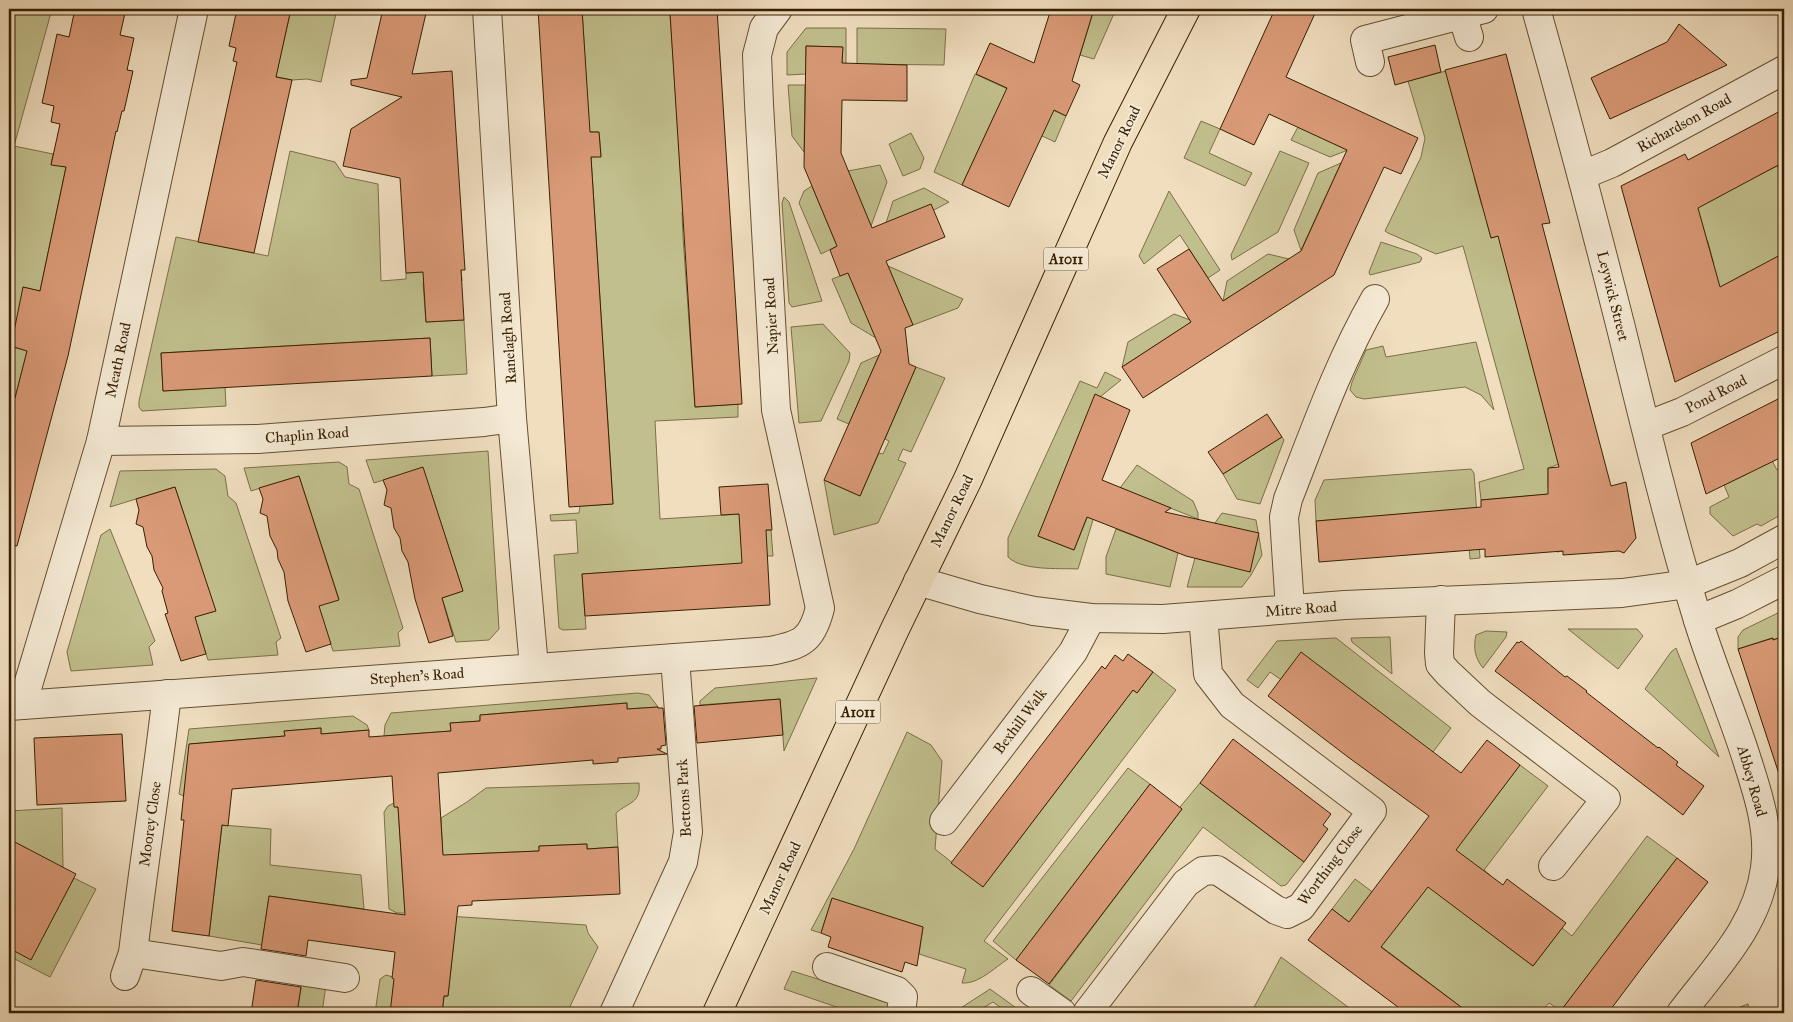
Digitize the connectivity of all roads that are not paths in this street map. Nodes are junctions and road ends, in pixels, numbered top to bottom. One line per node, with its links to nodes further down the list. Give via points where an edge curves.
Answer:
1 (194, 9): 14 (street, Meath Road)
2 (487, 9): 12 (street, Ranelagh Road)
3 (779, 9): 24 (street, Napier Road, via 764,28 757,54 776,410 820,608)
4 (1186, 9): 17 (main road, Manor Road / A1011, via 1118,142 968,479)
5 (1536, 9): 9 (street, Leywick Street)
6 (1475, 16): 7 (street, via 1384,27 1365,40)
7 (1370, 62)
8 (1784, 70): 9 (street, Richardson Road, via 1612,163)
9 (1583, 175): 13 (street, Leywick Street)
10 (1375, 299): 20 (street, via 1333,382 1288,500 1284,517)
11 (1784, 360): 13 (street, Pond Road, via 1682,412)
12 (512, 418): 14 (street, Chaplin Road, via 258,439); 26 (street, Ranelagh Road)
13 (1646, 426): 18 (street, Leywick Street)
14 (101, 441): 28 (street, Meath Road)
15 (1784, 540): 18 (street, via 1740,564)
16 (1784, 580): 23 (street)
17 (918, 581): 22 (street, Mitre Road, via 1014,607); 37 (main road, Manor Road / A1011)
18 (1688, 584): 19 (street, Mitre Road, via 1622,593); 23 (street, Abbey Road)
19 (1441, 600): 20 (street, Mitre Road); 30 (street, via 1440,664 1480,703 1606,799)
20 (1290, 610): 21 (street, Mitre Road)
21 (1203, 616): 22 (street, Mitre Road); 35 (street, Worthing Close, via 1208,674 1232,705 1372,811 1301,906 1287,914 1217,870 1203,871 1186,883)
22 (1091, 618): 29 (street, Bexhill Walk, via 1073,652)
23 (1698, 620): 31 (street, Abbey Road, via 1759,798)
24 (816, 624): 25 (street, Stephen's Road, via 793,647)
25 (674, 658): 26 (street, Stephen's Road); 36 (street, Bettons Park, via 688,832 683,862)
26 (534, 667): 27 (street, Stephen's Road)
27 (167, 694): 28 (street, Stephen's Road); 33 (street, Moorey Close, via 129,965 221,966 243,962)
28 (15, 706)
29 (944, 820)
30 (1554, 866)
31 (1775, 869): 40 (street, Abbey Road, via 1750,920)
32 (827, 967): 38 (street, via 897,991 903,997)
33 (345, 978)
34 (1031, 991): 39 (street)
35 (1090, 1010)
36 (614, 1013)
37 (717, 1013)
38 (901, 1013)
39 (1062, 1013)
40 (1680, 1013)

